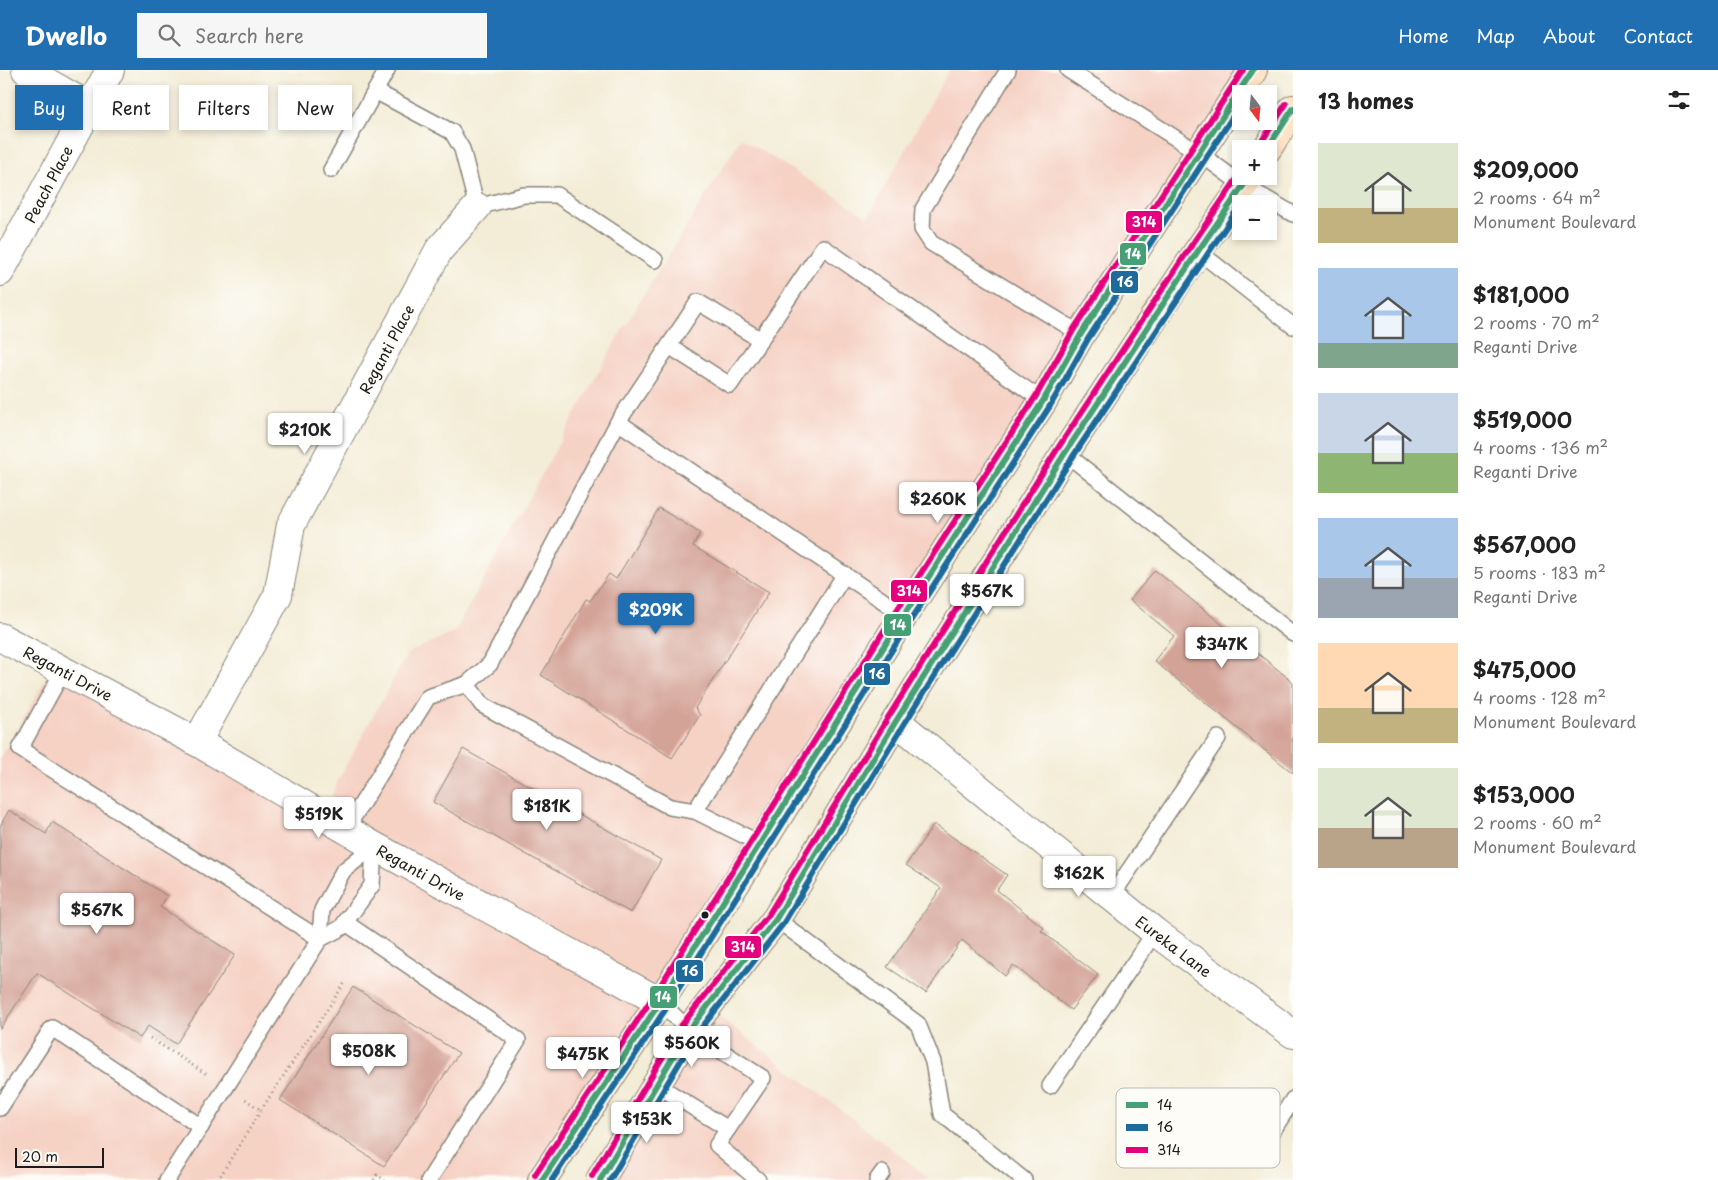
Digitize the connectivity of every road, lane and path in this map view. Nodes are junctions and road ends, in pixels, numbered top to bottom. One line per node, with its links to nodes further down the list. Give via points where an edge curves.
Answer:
1 (26, 70): 8 (street)
2 (110, 70): 8 (street, Peach Place)
3 (387, 70): 7 (lane)
4 (1008, 70): 22 (lane, via 923,209 922,229 931,243)
5 (1068, 70): 11 (lane)
6 (1253, 70): 11 (main road)
7 (375, 91): 12 (lane); 16 (lane, via 452,132 462,149)
8 (90, 107): 20 (street, Peach Place)
9 (1293, 109): 10 (main road)
10 (1273, 140)
11 (1198, 152): 13 (lane); 22 (main road)
12 (331, 170)
13 (1232, 172)
14 (1244, 185): 18 (main road)
15 (1253, 185): 17 (lane)
16 (477, 207): 19 (lane, via 524,196 557,195); 36 (street, Reganti Place, via 439,250 291,526 278,595)
17 (1293, 214)
18 (1198, 251): 21 (lane); 27 (main road)
19 (655, 260)
20 (0, 272)
21 (1293, 326)
22 (1081, 334): 25 (main road)
23 (761, 340): 24 (lane, via 698,302); 24 (lane, via 730,385); 25 (lane, via 823,247)
24 (668, 346): 26 (lane)
25 (1043, 401): 29 (main road)
26 (618, 422): 28 (lane); 33 (lane, via 490,664)
27 (1064, 453): 30 (lane); 34 (main road)
28 (845, 574): 29 (lane); 37 (lane)
29 (904, 615): 39 (main road)
30 (1293, 634)
31 (0, 637): 32 (street, Reganti Drive)
32 (63, 671): 36 (street, Reganti Drive); 45 (lane, via 20,749)
33 (467, 684): 37 (lane, via 482,706 670,807); 38 (lane, via 428,697)
34 (896, 721): 41 (street, Eureka Lane); 42 (main road)
35 (1218, 738): 41 (lane)
36 (197, 742): 38 (street, Reganti Drive)
37 (695, 811): 39 (lane)
38 (346, 829): 40 (street, Reganti Drive)
39 (761, 844): 47 (main road)
40 (374, 846): 43 (lane, via 372,885); 45 (lane, via 343,871 322,910); 47 (street, Reganti Drive)
41 (1111, 897): 44 (street, Eureka Lane)
42 (776, 919): 48 (main road); 65 (lane, via 918,1024 933,1062 942,1114)
43 (346, 923): 45 (lane); 61 (lane, via 518,1040)
44 (1154, 932): 49 (street, Eureka Lane); 51 (lane)
45 (320, 939): 56 (lane)
46 (346, 982): 54 (path)
47 (660, 1002): 48 (lane); 62 (main road)
48 (689, 1030): 50 (main road); 57 (lane, via 763,1078)
49 (1293, 1034)
50 (657, 1085): 57 (lane); 63 (main road)
51 (1050, 1086)
52 (1293, 1099): 55 (lane)
53 (0, 1108): 56 (lane, via 52,1028)
54 (261, 1110)
55 (1280, 1119)
56 (201, 1126): 58 (lane)
57 (728, 1129): 64 (lane, via 716,1145)
58 (167, 1180)
59 (374, 1180): 60 (path, via 377,1175)
60 (385, 1180)
61 (429, 1180)
62 (542, 1180)
63 (601, 1180)
64 (758, 1180)
65 (1024, 1180)

